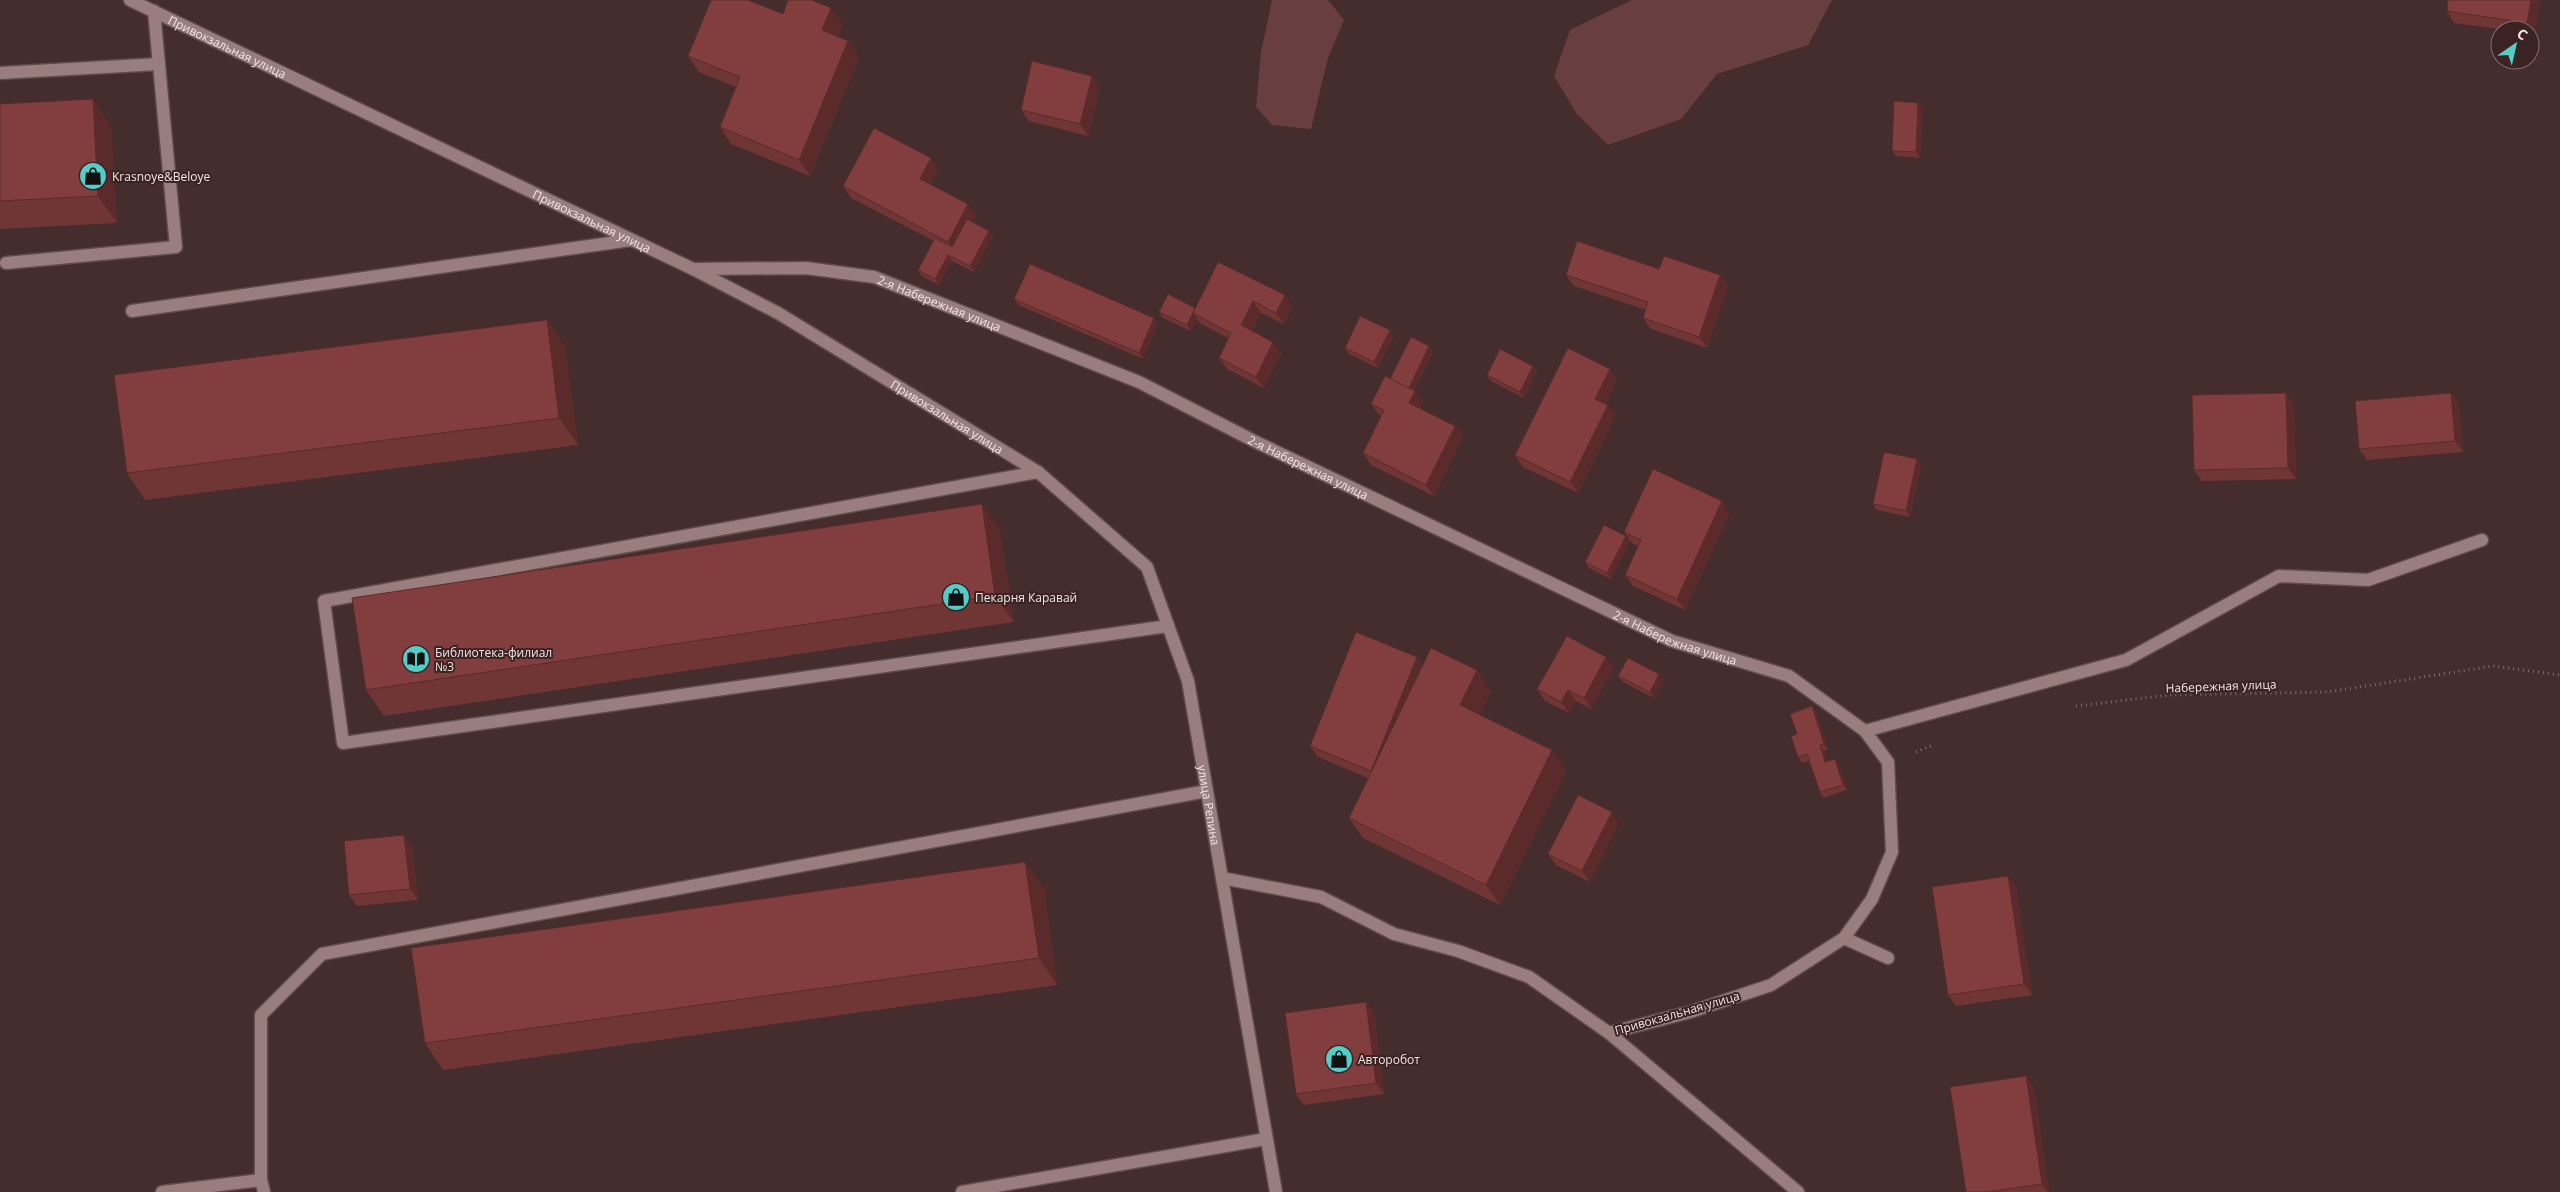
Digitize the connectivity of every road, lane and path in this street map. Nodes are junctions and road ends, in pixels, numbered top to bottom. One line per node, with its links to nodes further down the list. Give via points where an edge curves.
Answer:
1 (130, 0): 2 (street, Привокзальная улица)
2 (154, 11): 3 (street); 5 (street, Привокзальная улица)
3 (158, 64): 4 (street); 6 (street, via 176,247)
4 (0, 73)
5 (632, 240): 7 (street, Привокзальная улица); 8 (street)
6 (6, 262)
7 (693, 269): 9 (street, Привокзальная улица, via 778,313); 14 (street, 2-я Набережная улица, via 806,268 874,277 1103,367 1672,641 1789,676)
8 (132, 311)
9 (1038, 472): 11 (street, улица Репина, via 1147,567); 11 (street, via 324,601 343,743)
10 (2482, 540): 14 (street, via 2368,580 2279,576 2126,660)
11 (1168, 626): 17 (street, улица Репина, via 1188,681)
12 (2560, 675): 13 (path, Набережная улица, via 2493,666 2327,692 2169,695)
13 (2071, 707)
14 (1865, 731): 16 (street, 2-я Набережная улица)
15 (1942, 742): 16 (path)
16 (1888, 762): 19 (street, Привокзальная улица, via 1892,852 1872,899)
17 (1207, 791): 18 (street, улица Репина); 23 (street, via 322,954 261,1015)
18 (1222, 878): 21 (street, Привокзальная улица, via 1321,897 1394,934 1458,951 1529,977); 22 (street, улица Репина)
19 (1844, 938): 20 (street); 21 (street, Привокзальная улица, via 1771,985 1690,1012)
20 (1888, 958)
21 (1609, 1032): 27 (street)
22 (1266, 1139): 25 (street); 26 (street, улица Репина)
23 (262, 1186): 24 (street)
24 (162, 1192)
25 (962, 1192)
26 (1276, 1192)
27 (1798, 1192)

